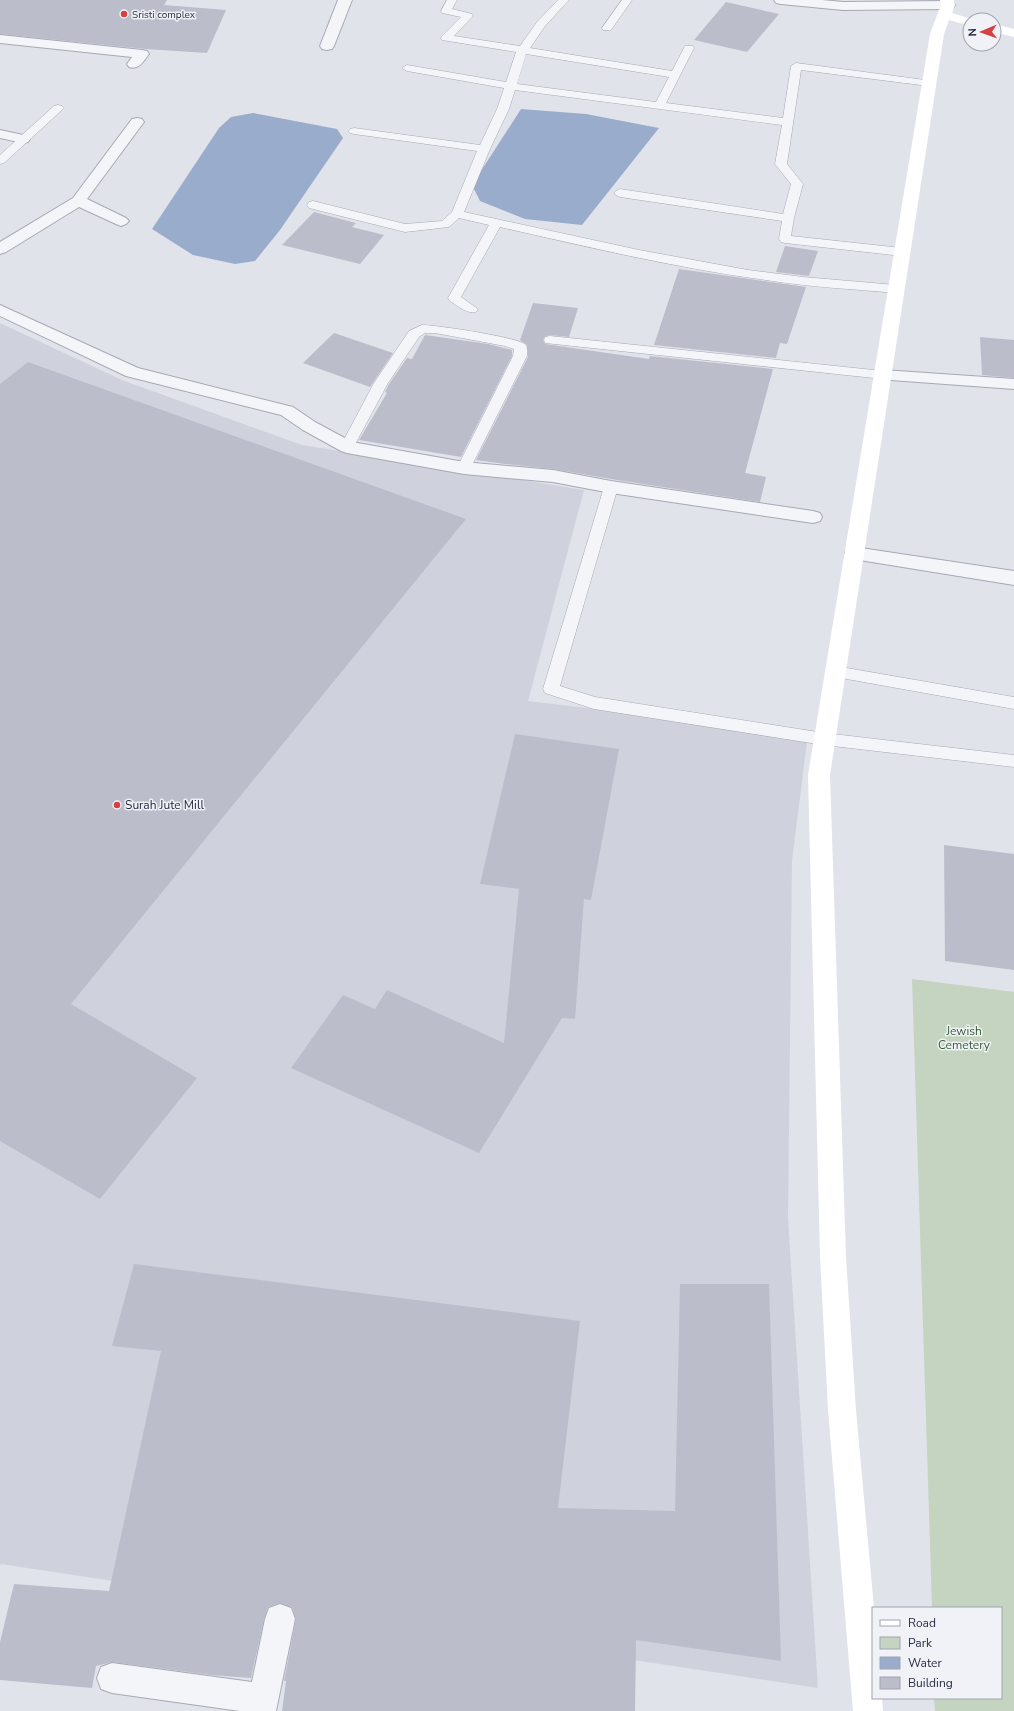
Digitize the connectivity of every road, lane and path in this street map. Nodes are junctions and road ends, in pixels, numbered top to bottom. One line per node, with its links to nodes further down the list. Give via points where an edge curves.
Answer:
1 (345, 0): 14 (street)
2 (452, 0): 16 (lane, via 446,11 468,16 446,38)
3 (564, 0): 16 (lane, via 541,24)
4 (627, 0): 10 (lane)
5 (781, 0): 6 (street)
6 (823, 2): 7 (street)
7 (877, 3): 8 (street)
8 (946, 7): 9 (street); 20 (street, via 937,34)
9 (962, 17)
10 (607, 28)
11 (1002, 30): 12 (street)
12 (1014, 33)
13 (0, 39): 17 (street, via 142,54)
14 (327, 46)
15 (689, 48): 19 (lane)
16 (522, 51): 19 (lane); 21 (lane)
17 (134, 64)
18 (407, 68): 21 (lane)
19 (675, 75): 22 (lane)
20 (929, 83): 25 (lane, via 796,66); 39 (street)
21 (509, 86): 22 (lane); 29 (lane, via 503,109)
22 (659, 106): 25 (lane)
23 (58, 108): 28 (lane)
24 (137, 122): 32 (street)
25 (788, 122): 35 (lane, via 781,164 797,184)
26 (354, 131): 29 (lane)
27 (0, 134): 28 (street)
28 (23, 139): 30 (lane)
29 (484, 149): 34 (lane)
30 (0, 161)
31 (620, 193): 35 (lane)
32 (78, 201): 36 (street); 38 (street)
33 (314, 205): 34 (lane, via 405,228 445,224)
34 (457, 214): 37 (lane)
35 (788, 218): 39 (lane, via 785,239)
36 (121, 221)
37 (497, 222): 40 (lane, via 749,274 820,284); 41 (lane, via 454,298)
38 (0, 249)
39 (902, 252): 40 (street)
40 (896, 288): 44 (street)
41 (472, 309)
42 (0, 310): 46 (street, via 132,372 287,411)
43 (550, 340): 44 (lane)
44 (883, 375): 45 (street); 50 (street)
45 (1014, 384)
46 (347, 447): 47 (street); 47 (lane, via 381,383 414,334 422,329 435,329 520,347 520,356)
47 (464, 468): 48 (street, via 553,476)
48 (611, 487): 49 (street); 54 (lane, via 550,689 594,703)
49 (813, 517)
50 (854, 553): 51 (street); 52 (street)
51 (1014, 578)
52 (835, 672): 53 (lane); 54 (street)
53 (1014, 702)
54 (824, 739): 55 (lane); 59 (street, via 819,775 833,1257 842,1410)
55 (1014, 761)
56 (280, 1619): 58 (street)
57 (112, 1678): 58 (street)
58 (262, 1705)
59 (868, 1711)

